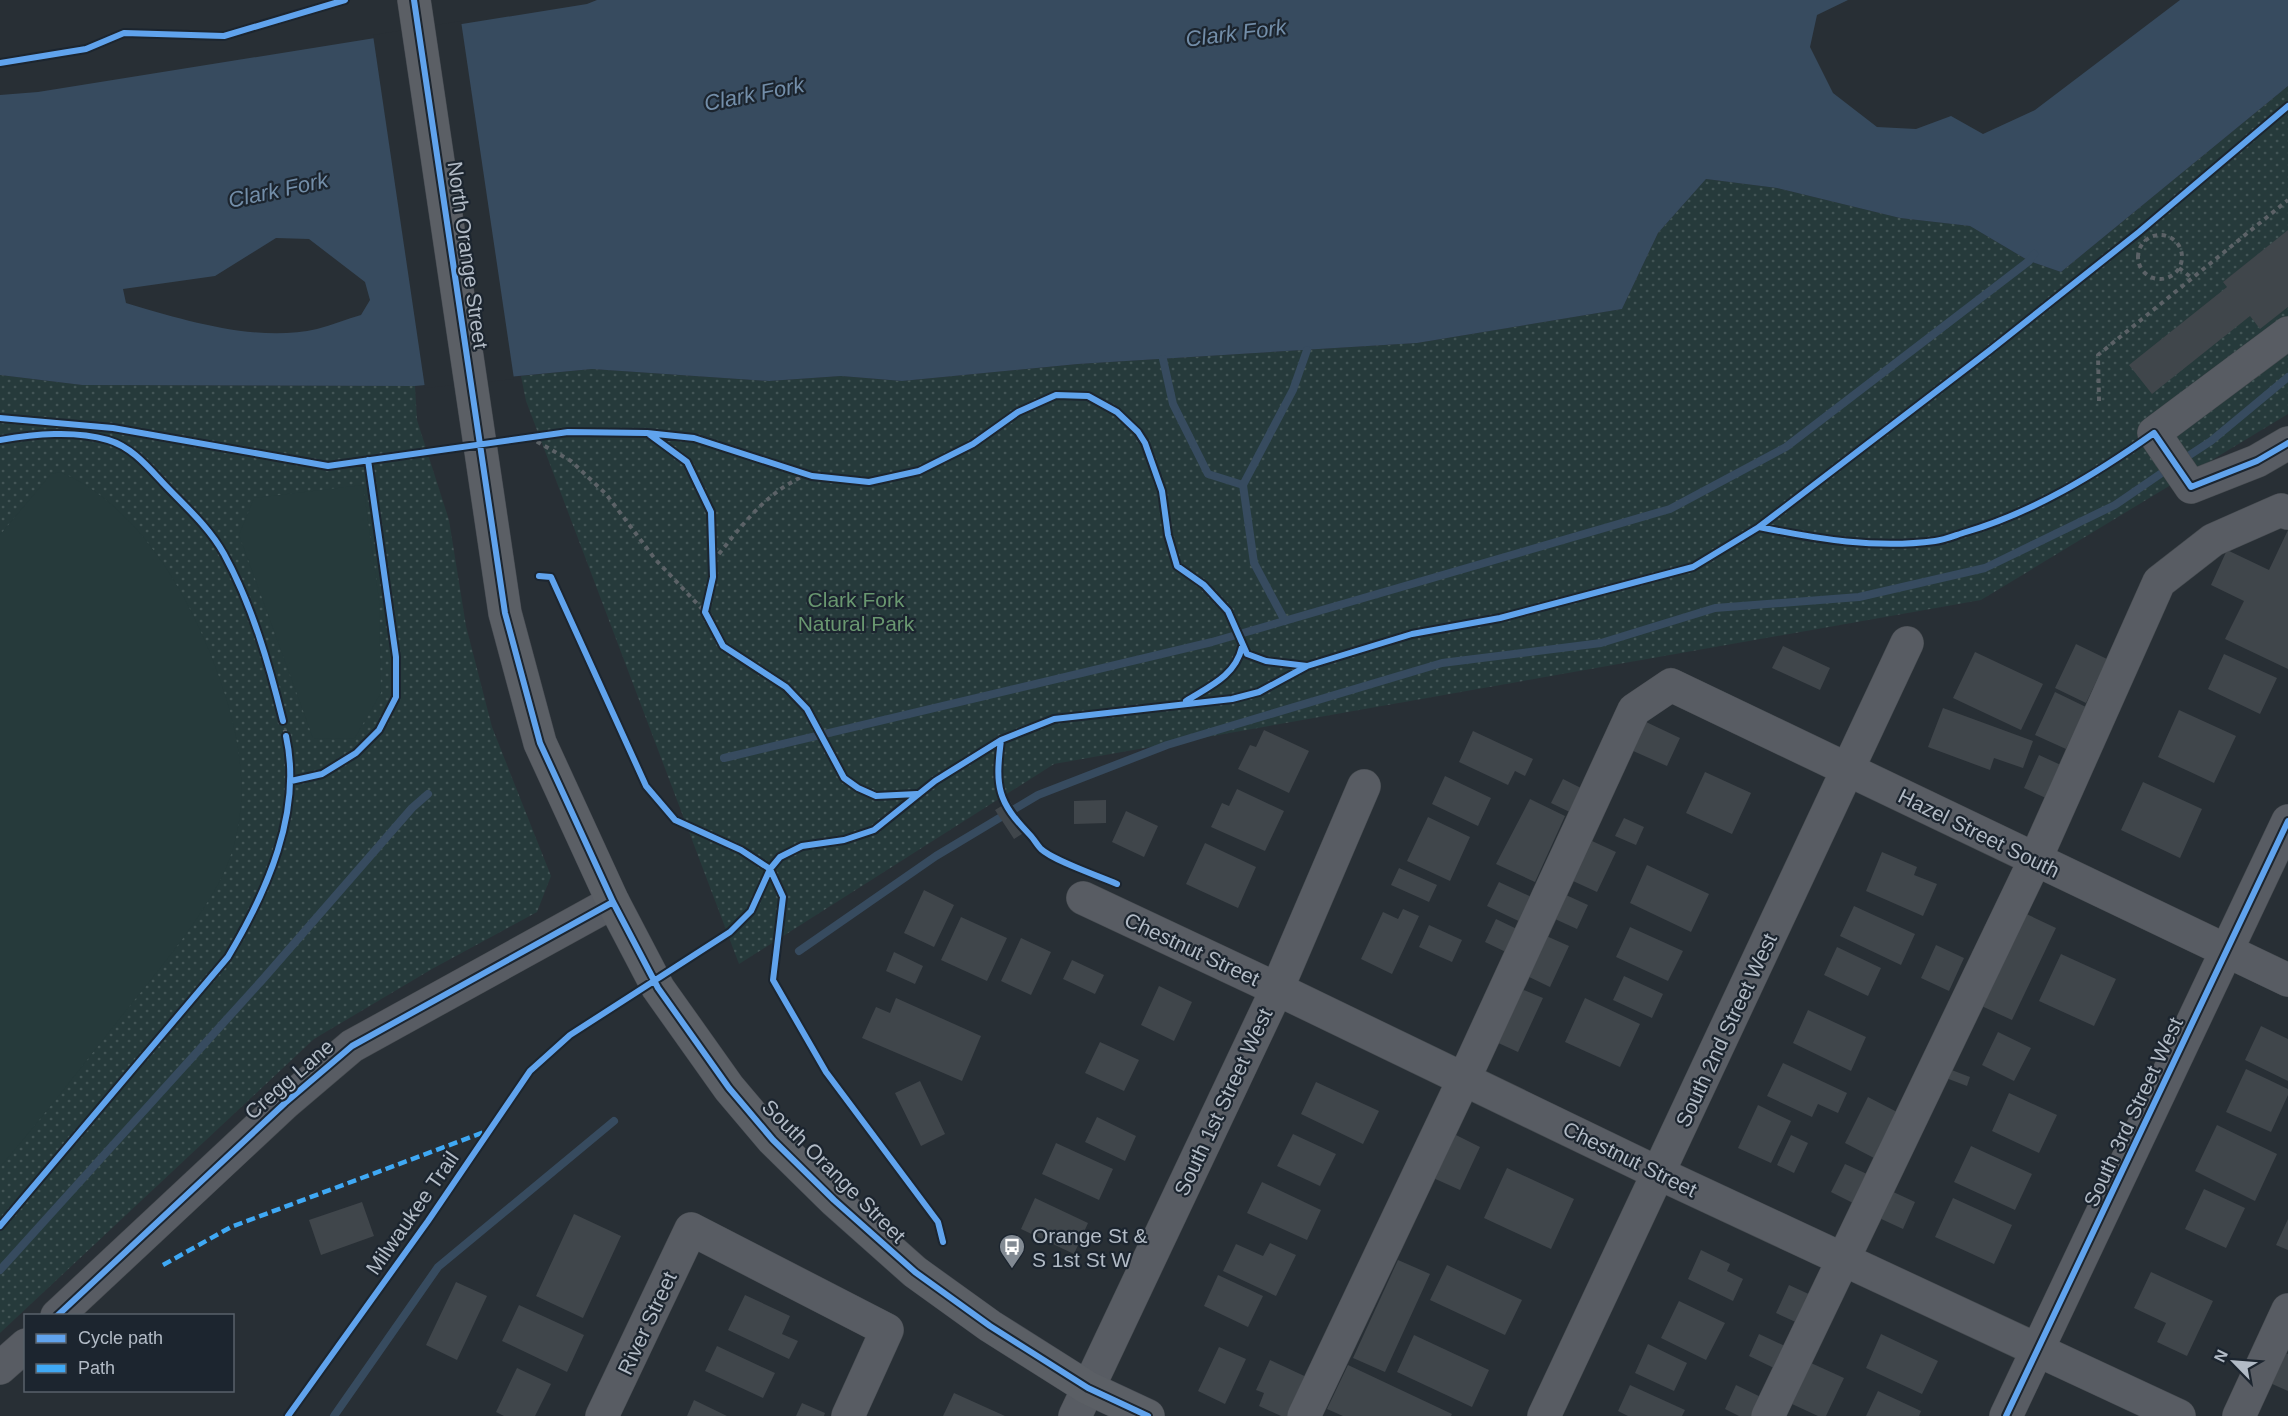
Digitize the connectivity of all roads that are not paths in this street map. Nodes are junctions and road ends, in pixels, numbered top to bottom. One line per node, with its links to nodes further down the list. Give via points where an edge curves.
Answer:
1 (414, 0): 5 (main road, North Orange Street)
2 (2288, 333): 3 (street, via 2154,433 2181,472 2257,461)
3 (2288, 443)
4 (2288, 513): 10 (street, via 2281,510 2213,540 2159,582)
5 (489, 514): 12 (main road, South Orange Street, via 505,613 540,743)
6 (1907, 643): 7 (street, South 2nd Street West)
7 (1848, 771): 10 (street, Hazel Street South); 16 (street, Hazel Street South, via 1671,685 1634,710); 17 (street, South 2nd Street West)
8 (1364, 786): 15 (street, South 1st Street West)
9 (2288, 821): 13 (street, South 3rd Street West)
10 (2035, 860): 13 (street, Hazel Street South); 18 (street)
11 (1083, 898): 15 (street, Chestnut Street)
12 (613, 902): 20 (street, Cregg Lane, via 352,1046 285,1103); 24 (main road, South Orange Street, via 658,988 729,1088 773,1140 915,1272 990,1326)
13 (2227, 952): 14 (street, Hazel Street South); 22 (street, South 3rd Street West)
14 (2288, 980)
15 (1278, 989): 16 (street, Chestnut Street); 24 (street, South 1st Street West)
16 (1464, 1079): 17 (street, Chestnut Street); 28 (street)
17 (1658, 1173): 18 (street, Chestnut Street); 29 (street, South 2nd Street West)
18 (1842, 1258): 22 (street, Chestnut Street); 30 (street)
19 (2288, 1310): 33 (street)
20 (59, 1314)
21 (24, 1347): 23 (street)
22 (2039, 1349): 31 (street, South 3rd Street West); 32 (street, Chestnut Street)
23 (0, 1368)
24 (1082, 1402): 27 (main road, South Orange Street)
25 (602, 1416): 26 (street, River Street, via 691,1229 887,1330)
26 (848, 1416)
27 (1148, 1416)
28 (1304, 1416)
29 (1544, 1416)
30 (1768, 1416)
31 (2006, 1416)
32 (2179, 1416)
33 (2239, 1416)

